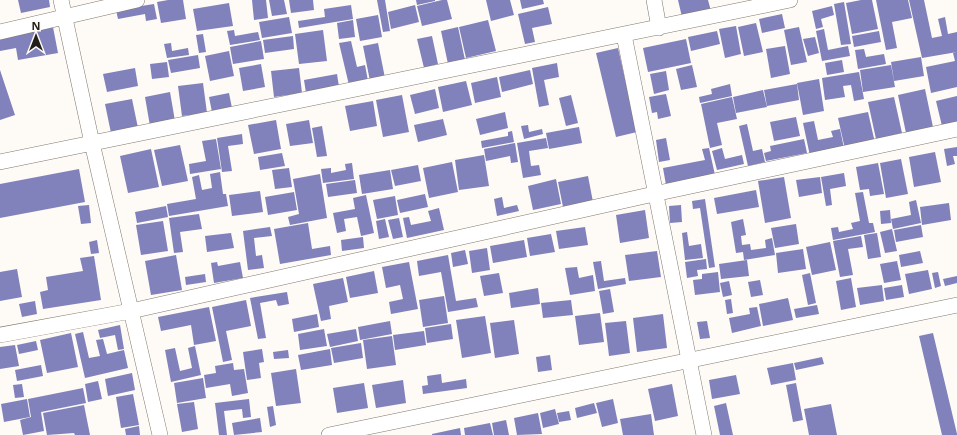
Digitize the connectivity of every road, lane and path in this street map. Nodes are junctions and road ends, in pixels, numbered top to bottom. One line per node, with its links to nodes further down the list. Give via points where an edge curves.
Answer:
1 (61, 0): 5 (street)
2 (137, 0): 5 (street)
3 (654, 0): 6 (street)
4 (790, 0): 6 (street)
5 (64, 18): 7 (street); 10 (street)
6 (659, 28): 8 (street)
7 (0, 32)
8 (624, 35): 10 (street); 12 (street)
9 (957, 129): 12 (street)
10 (92, 143): 11 (street); 14 (street)
11 (0, 162)
12 (654, 194): 14 (street); 16 (street)
13 (957, 305): 16 (street)
14 (131, 311): 15 (street); 17 (street)
15 (0, 334)
16 (689, 360): 18 (street); 19 (street)
17 (160, 435)
18 (329, 435)
19 (704, 435)

